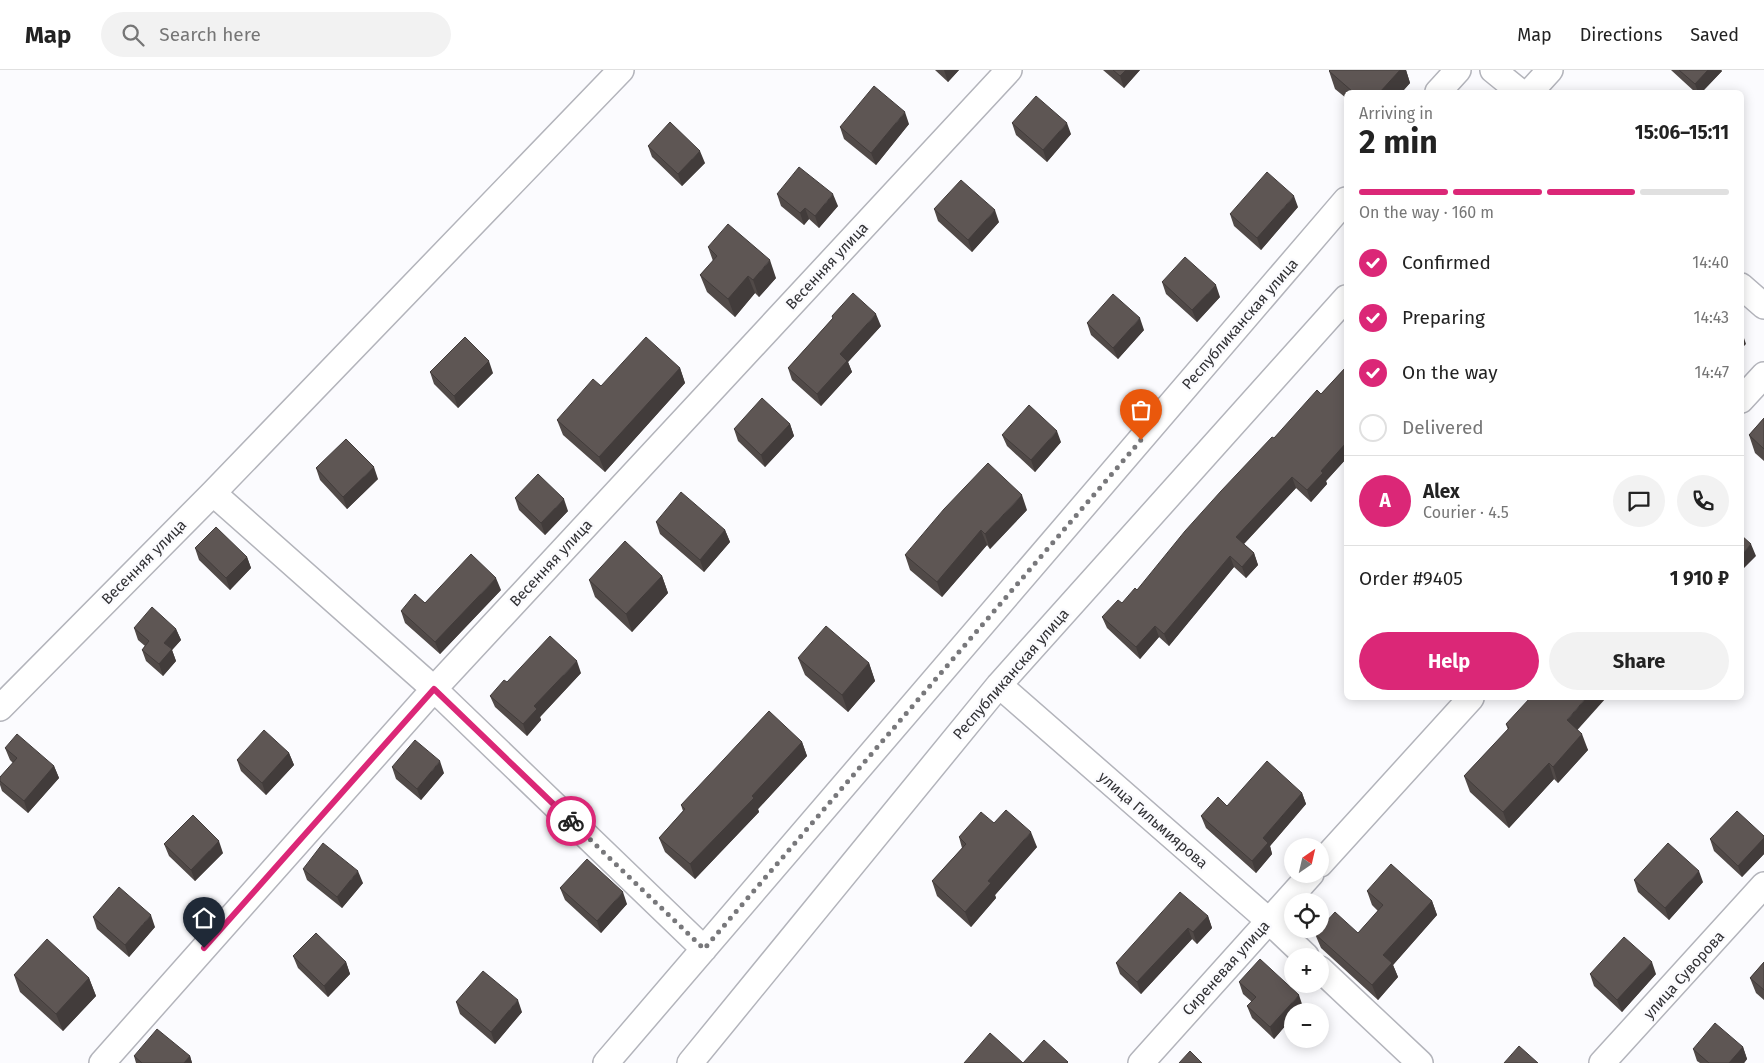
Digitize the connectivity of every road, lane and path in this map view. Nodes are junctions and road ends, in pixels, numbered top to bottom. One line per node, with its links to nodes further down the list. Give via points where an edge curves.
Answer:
1 (621, 70): 15 (street, Весенняя улица)
2 (1009, 70): 17 (street, Весенняя улица)
3 (1458, 70): 6 (street)
4 (1493, 70): 7 (street)
5 (1550, 70): 8 (street)
6 (1440, 90)
7 (1518, 90)
8 (1532, 90)
9 (1344, 202): 25 (street, Республиканская улица)
10 (1744, 289): 12 (street)
11 (1344, 300): 16 (street, Республиканская улица)
12 (1764, 306)
13 (1764, 375): 14 (street)
14 (1744, 397)
15 (213, 493): 17 (street); 19 (street, Весенняя улица)
16 (999, 685): 23 (street, улица Гильмиярова); 29 (street, Республиканская улица)
17 (434, 689): 25 (street); 27 (street, Весенняя улица)
18 (1469, 700): 20 (street)
19 (0, 708)
20 (1329, 854)
21 (1303, 883): 23 (street, Сиреневая улица)
22 (1764, 886): 32 (street, улица Суворова)
23 (1268, 920): 24 (street, улица Гильмиярова); 30 (street, Сиреневая улица)
24 (1298, 948)
25 (704, 949): 28 (street, Республиканская улица)
26 (1329, 977): 31 (street)
27 (102, 1063)
28 (606, 1063)
29 (690, 1063)
30 (1141, 1063)
31 (1420, 1063)
32 (1602, 1063)

